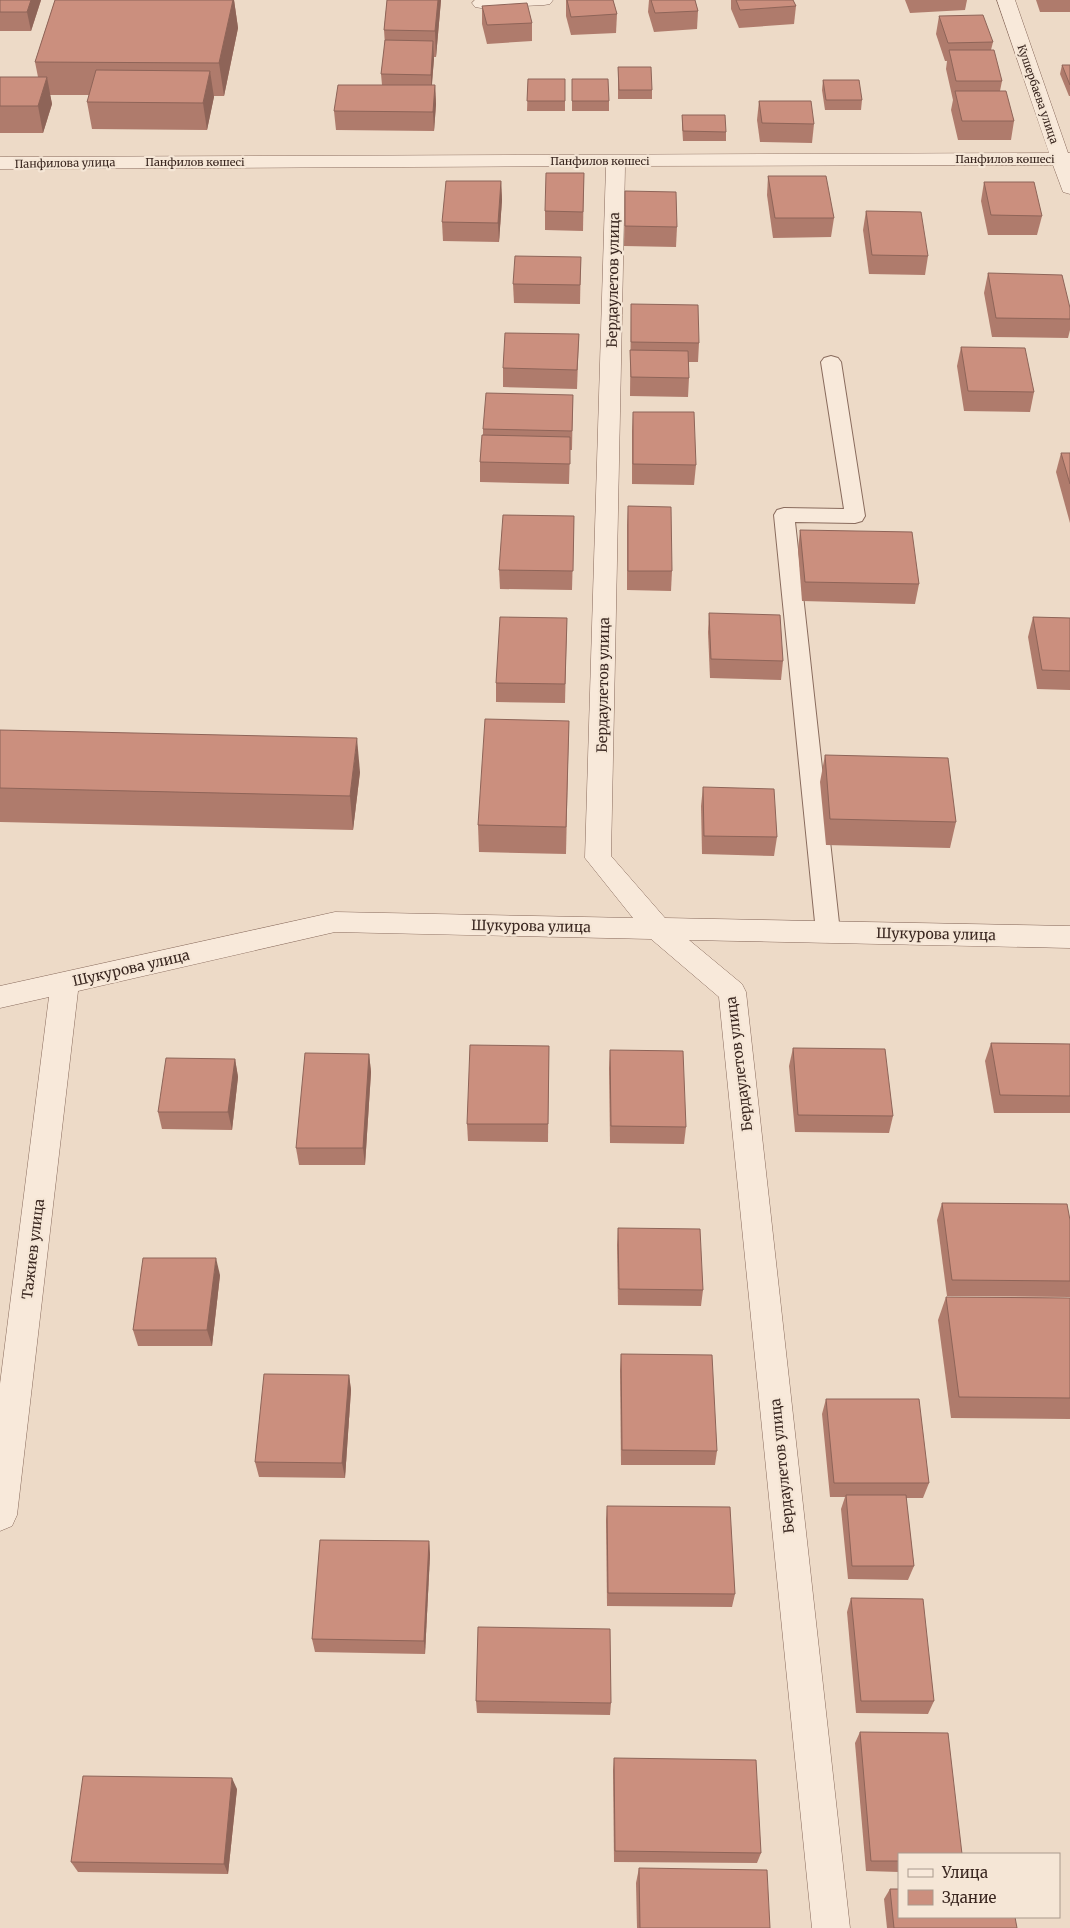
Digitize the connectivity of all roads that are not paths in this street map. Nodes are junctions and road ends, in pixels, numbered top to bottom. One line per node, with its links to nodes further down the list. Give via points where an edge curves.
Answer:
1 (544, 0): 3 (street)
2 (1006, 0): 4 (street, Кушербаева улица)
3 (482, 3)
4 (1065, 159): 5 (street, Панфилов көшесі); 8 (street, Кушербаева улица)
5 (616, 161): 6 (street, Панфилов көшесі); 10 (street, Бердаулетов улица, via 598,858)
6 (130, 162): 7 (street, Панфилова улица)
7 (0, 163)
8 (1070, 188)
9 (831, 362): 11 (lane, via 855,516 784,515)
10 (658, 929): 11 (street, Шукурова улица); 13 (street, Шукурова улица, via 336,922); 16 (street, Бердаулетов улица, via 732,992)
11 (828, 932): 12 (street, Шукурова улица)
12 (1070, 937)
13 (65, 982): 14 (street, Шукурова улица); 15 (street, Тажиев улица)
14 (0, 997)
15 (0, 1515)
16 (831, 1928)

